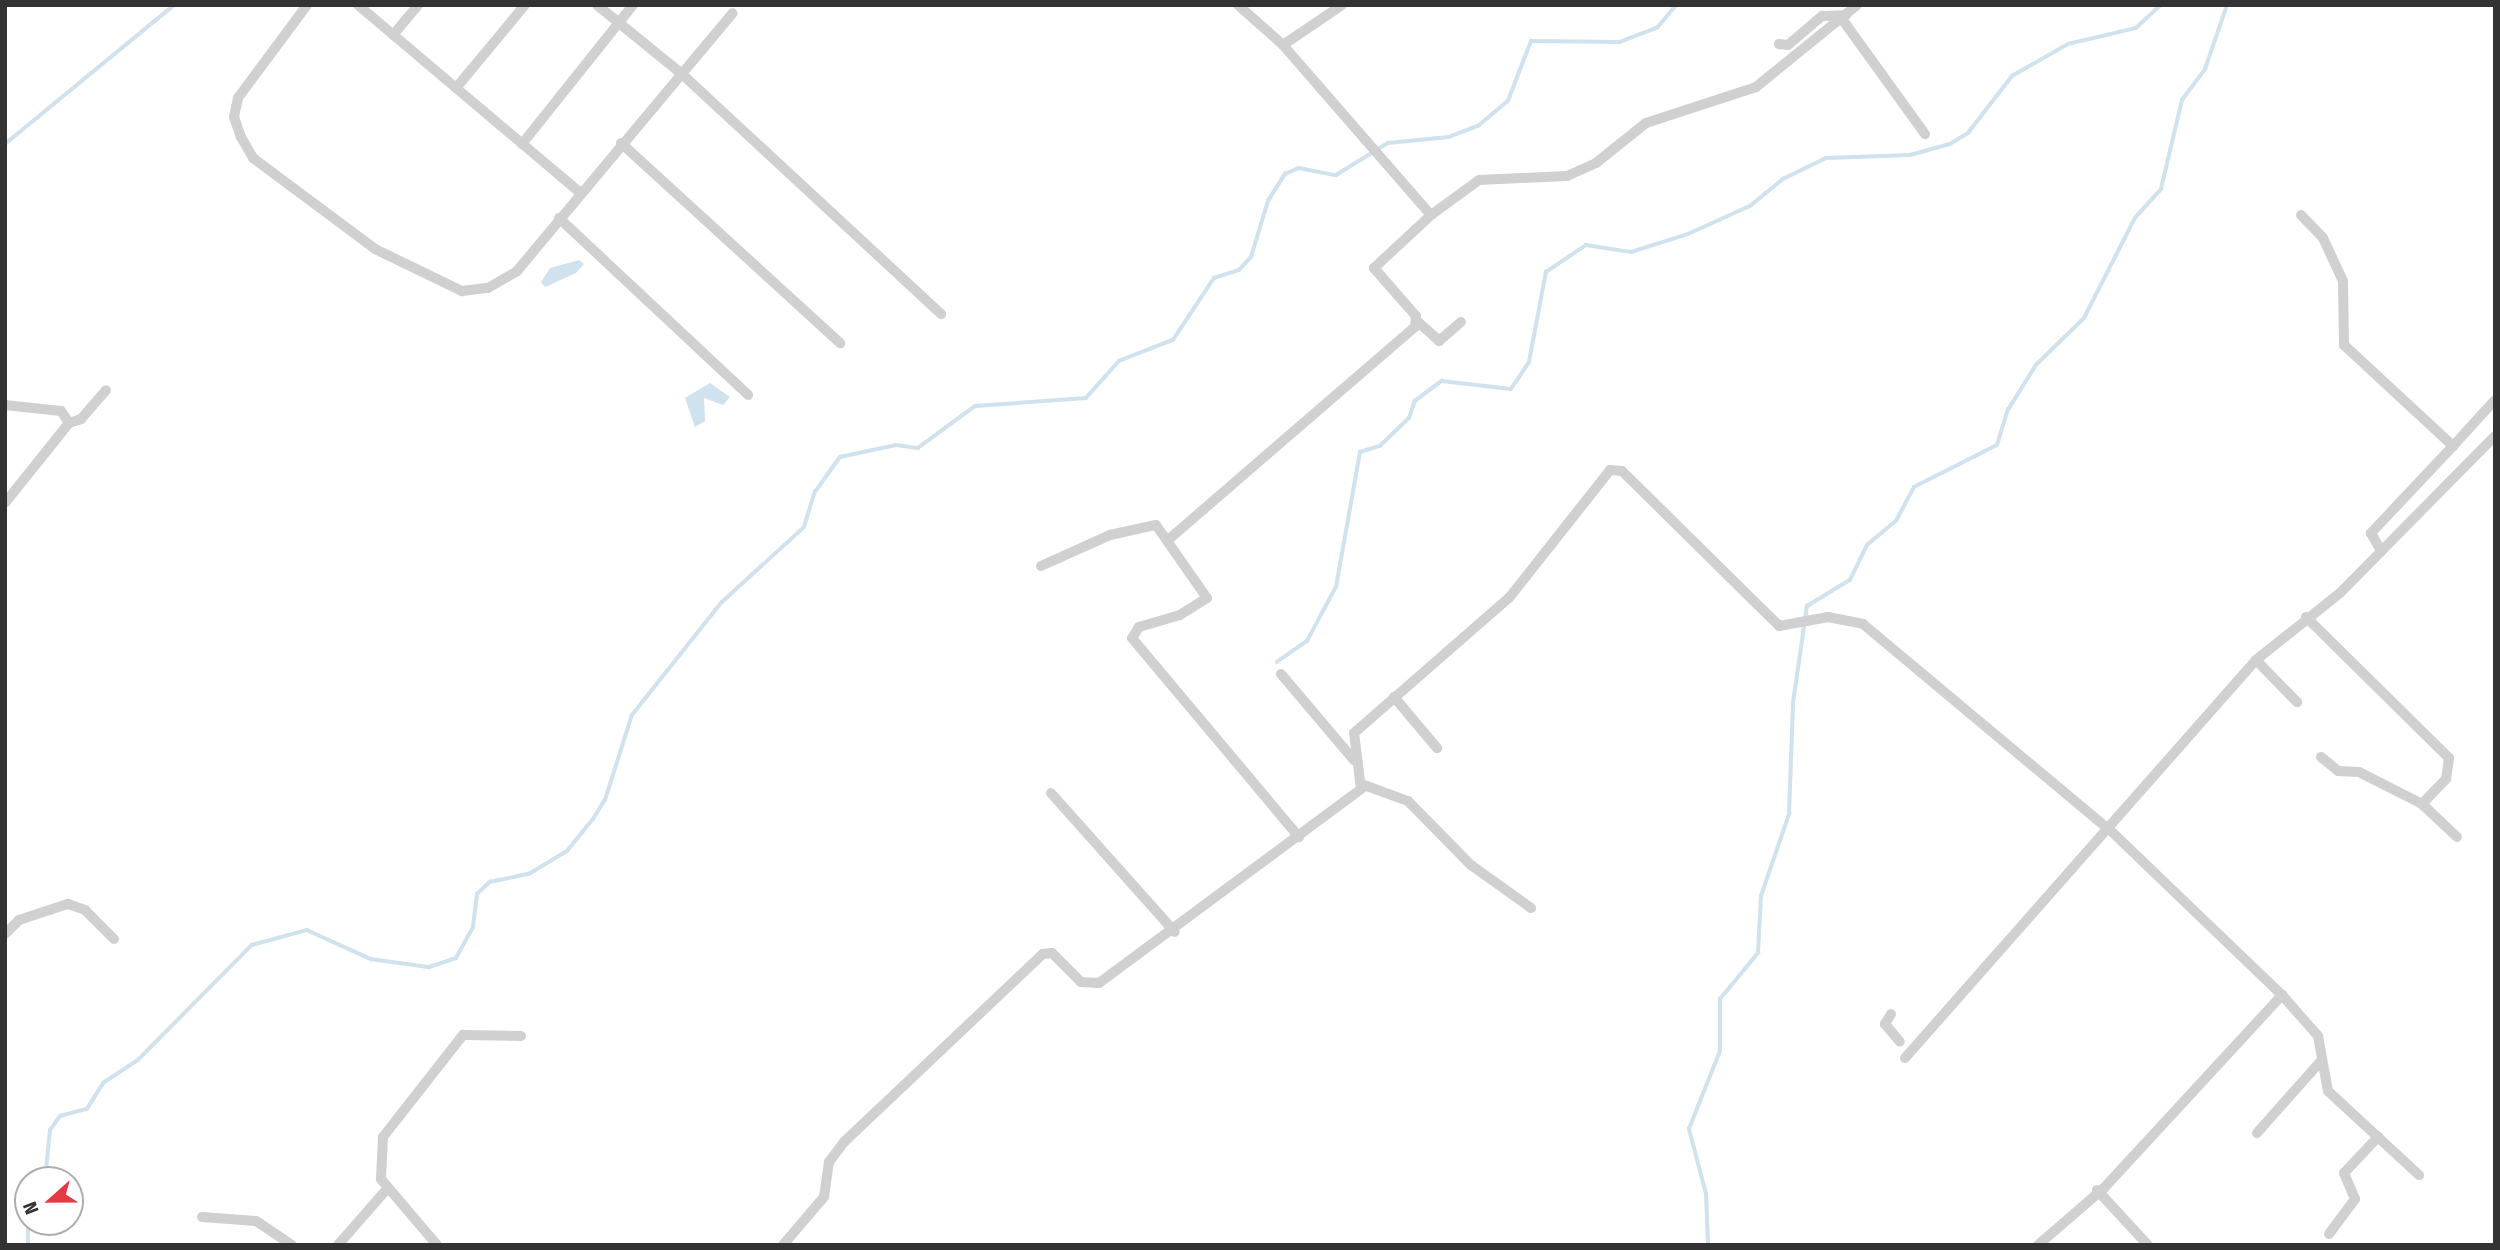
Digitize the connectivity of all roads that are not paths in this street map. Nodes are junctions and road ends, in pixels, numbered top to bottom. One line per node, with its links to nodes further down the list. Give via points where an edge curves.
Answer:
1 (306, 5): 24 (street, via 238,98 234,117 253,158 374,249 462,291 488,288 517,271)
2 (358, 5): 13 (street)
3 (418, 5): 13 (street)
4 (525, 5): 17 (street)
5 (597, 5): 12 (street)
6 (633, 5): 12 (street)
7 (1238, 5): 15 (street)
8 (1342, 5): 15 (street)
9 (1857, 5): 11 (street)
10 (733, 13): 16 (street)
11 (1844, 17): 14 (street, via 1822,16 1788,45); 18 (street); 22 (street, via 1756,87 1646,123 1583,170 1547,180 1479,180)
12 (619, 23): 16 (street); 19 (street)
13 (393, 35): 17 (street)
14 (1779, 44)
15 (1283, 46): 22 (street)
16 (683, 75): 20 (street); 25 (street)
17 (456, 88): 19 (street)
18 (1925, 134)
19 (522, 144): 21 (street)
20 (621, 144): 21 (street); 28 (street)
21 (578, 191): 24 (street)
22 (1431, 215): 26 (street, via 1374,268)
23 (2301, 215): 35 (street, via 2323,238 2343,281 2344,345)
24 (558, 218): 30 (street)
25 (941, 314)
26 (1417, 321): 27 (street, via 1439,341); 37 (street)
27 (1461, 322)
28 (840, 343)
29 (106, 390): 33 (street, via 81,419)
30 (748, 395)
31 (2495, 400): 35 (street)
32 (5, 405): 33 (street, via 61,411)
33 (69, 423): 36 (street)
34 (2495, 436): 38 (street)
35 (2453, 446): 38 (street, via 2371,533)
36 (5, 503)
37 (1168, 540): 39 (street, via 1146,522); 52 (street, via 1208,598 1180,615 1139,627 1132,638)
38 (2381, 551): 40 (street)
39 (1041, 566)
40 (2306, 617): 41 (street); 50 (street, via 2449,758 2446,779)
41 (2256, 660): 44 (street); 51 (street)
42 (1281, 674): 47 (street)
43 (1394, 696): 45 (street); 47 (street, via 1354,733); 51 (street, via 1509,598 1610,470 1622,471 1779,625 1790,627 1810,620 1863,624)
44 (2297, 702)
45 (1437, 748)
46 (2321, 757): 50 (street, via 2338,771 2359,772)
47 (1354, 760): 48 (street)
48 (1364, 785): 52 (street); 54 (street, via 1408,802 1471,865)
49 (1051, 793): 55 (street)
50 (2422, 804): 53 (street)
51 (2110, 831): 58 (street); 59 (street, via 1904,1050 1885,1024)
52 (1299, 837): 55 (street)
53 (2457, 837)
54 (1531, 908)
55 (1175, 932): 72 (street, via 1090,986 1052,953 1043,954 844,1142 829,1162 824,1197)
56 (5, 934): 57 (street, via 19,920 68,904 85,910)
57 (114, 939)
58 (2283, 995): 61 (street, via 2318,1036); 66 (street)
59 (1891, 1014)
60 (521, 1036): 65 (street, via 475,1033 455,1042 383,1137 378,1166)
61 (2321, 1061): 62 (street); 63 (street, via 2329,1091)
62 (2257, 1133)
63 (2378, 1137): 64 (street); 68 (street, via 2344,1173 2355,1199)
64 (2419, 1175)
65 (387, 1189): 70 (street); 71 (street)
66 (2097, 1190): 73 (street); 74 (street)
67 (202, 1217): 69 (street, via 256,1221)
68 (2329, 1234)
69 (292, 1245)
70 (338, 1245)
71 (437, 1245)
72 (783, 1245)
73 (2038, 1245)
74 (2148, 1245)

